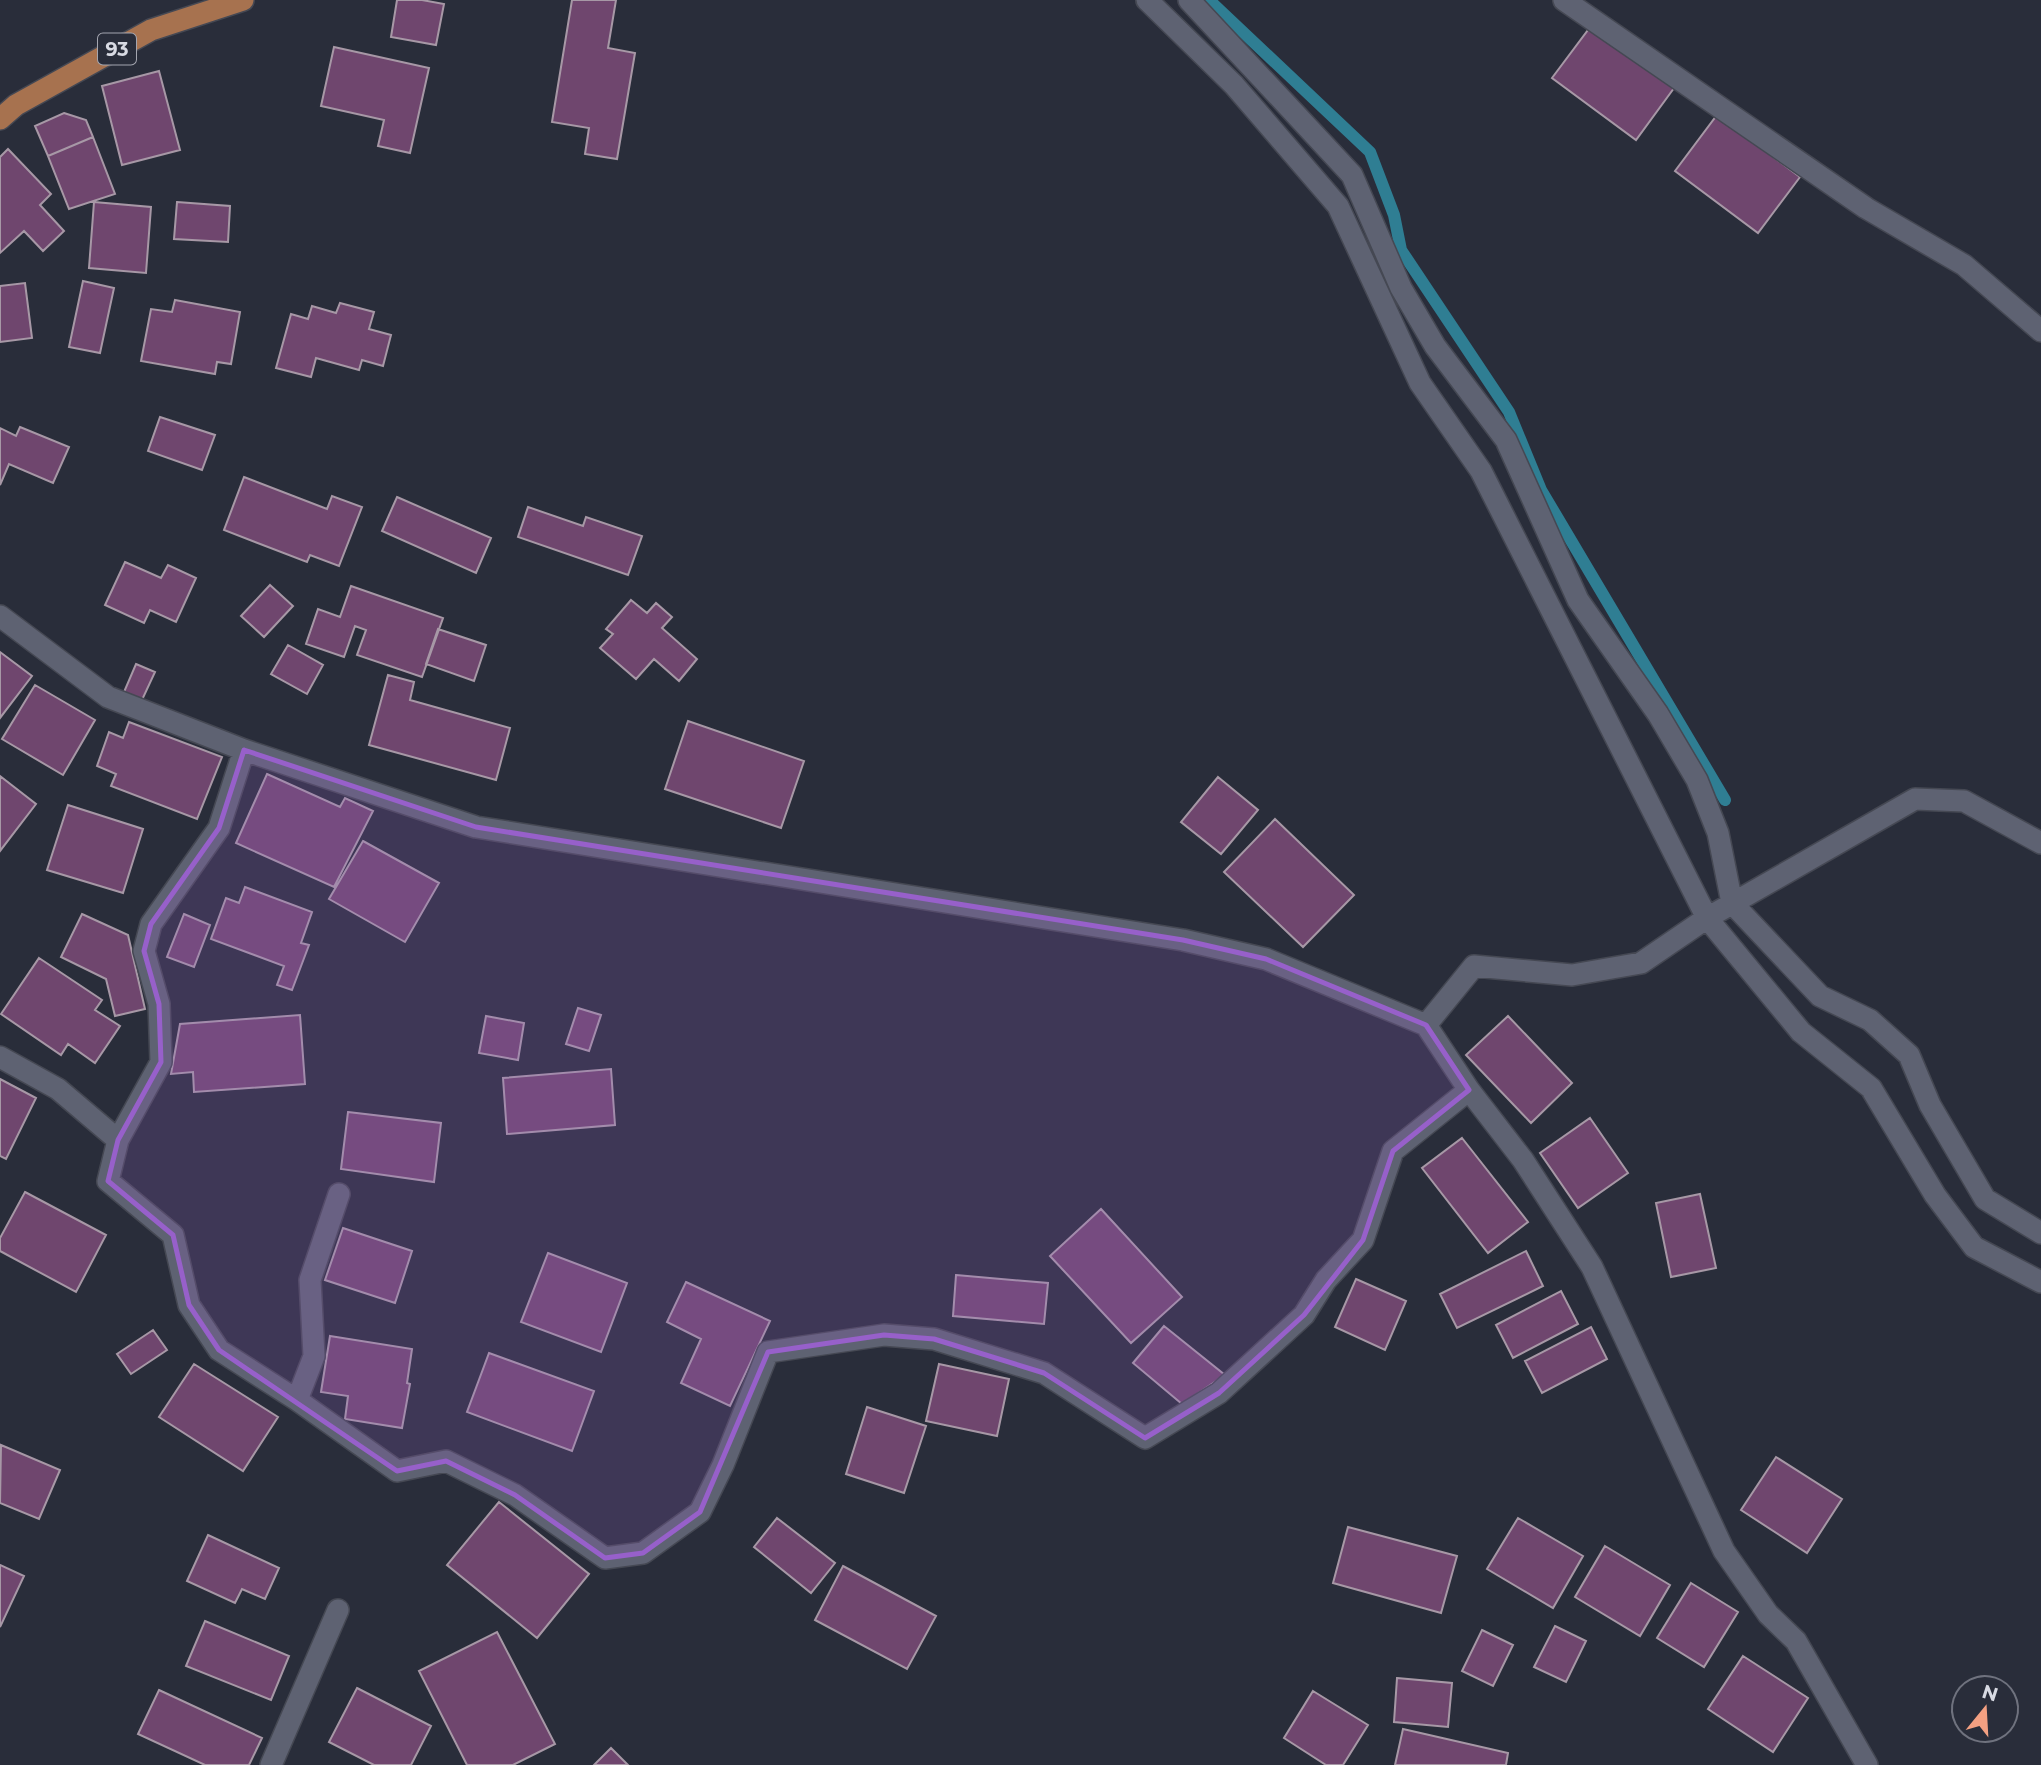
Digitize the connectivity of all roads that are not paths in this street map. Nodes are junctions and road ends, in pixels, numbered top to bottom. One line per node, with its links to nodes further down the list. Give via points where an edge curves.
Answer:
1 (243, 0): 5 (main road, 93, via 151,30 16,105)
2 (1147, 0): 11 (street, via 1234,85 1338,206 1420,383 1480,471)
3 (1189, 0): 10 (street, via 1352,175 1401,288 1435,346 1506,440 1578,600 1697,780 1718,833)
4 (1564, 0): 6 (street, via 1866,208 1964,265)
5 (0, 119)
6 (2041, 331)
7 (0, 616): 8 (street, via 108,697)
8 (244, 750): 12 (street, via 476,827 1183,940 1266,958); 15 (street, via 219,828 151,924 144,951 159,1004 161,1062)
9 (2041, 843): 10 (street, via 1964,800 1915,799)
10 (1732, 903): 11 (street); 17 (street, via 1820,996 1870,1020 1909,1055 1930,1105 1985,1199)
11 (1707, 918): 12 (street, via 1641,963 1572,975 1474,966); 18 (street, via 1801,1032 1871,1088 1935,1195 1974,1247)
12 (1426, 1025): 14 (street)
13 (0, 1057): 15 (street, via 58,1089)
14 (1469, 1090): 19 (street, via 1393,1151 1363,1240 1326,1280 1304,1315 1219,1393 1145,1438 1044,1373 934,1339 884,1335 768,1352 700,1512 643,1553 604,1558 515,1495 446,1461 397,1471); 22 (street, via 1523,1160 1592,1267 1724,1551 1768,1614 1796,1641)
15 (118, 1140): 19 (street, via 108,1181 173,1235 189,1305 219,1350)
16 (339, 1194): 19 (street, via 310,1280 314,1356)
17 (2041, 1233)
18 (2041, 1282)
19 (297, 1400)
20 (338, 1610): 21 (street)
21 (271, 1765)
22 (1867, 1765)

